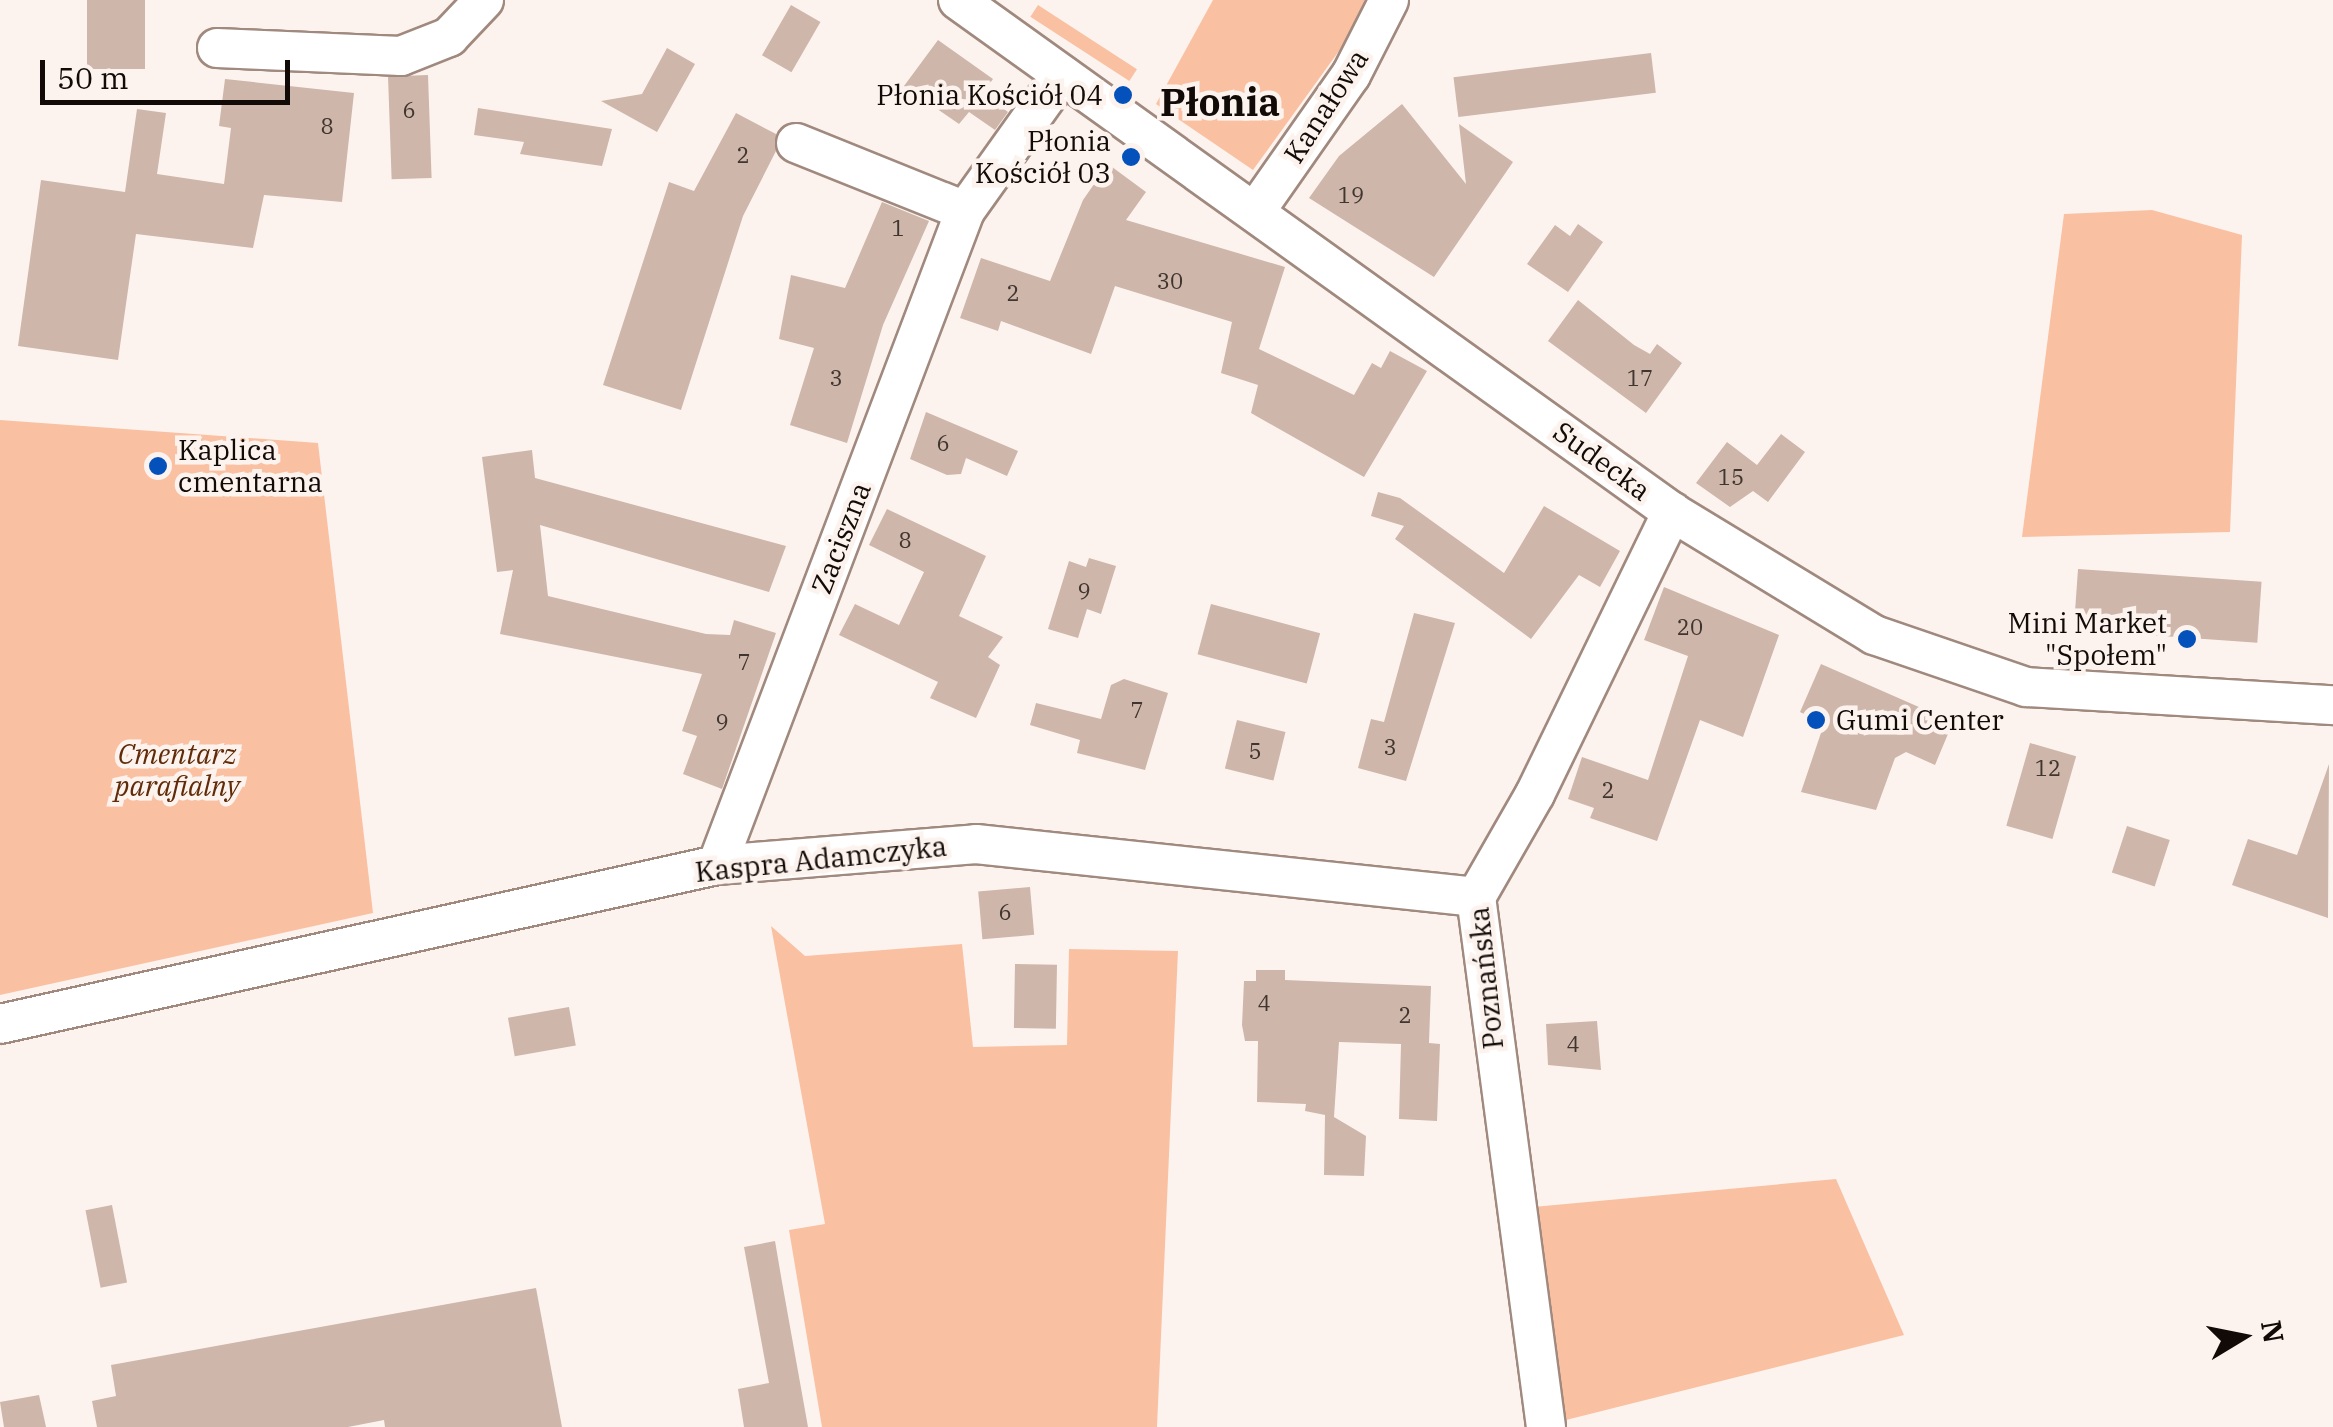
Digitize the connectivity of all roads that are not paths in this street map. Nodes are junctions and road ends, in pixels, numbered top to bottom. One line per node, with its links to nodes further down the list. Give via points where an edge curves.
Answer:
1 (484, 0): 4 (street, via 449,37 401,56)
2 (958, 0): 5 (street, Sudecka)
3 (1389, 0): 7 (street, Kanałowa, via 1351,75)
4 (217, 48)
5 (1062, 74): 7 (street, Sudecka); 8 (street, Zaciszna)
6 (796, 143): 8 (street)
7 (1258, 210): 9 (street, Sudecka)
8 (965, 211): 11 (street, Zaciszna)
9 (1672, 512): 10 (street, Sudecka, via 1874,635 2026,687); 12 (street, Poznańska, via 1535,794)
10 (2333, 705)
11 (718, 865): 12 (street, Kaspra Adamczyka, via 976,844); 13 (street, Kaspra Adamczyka)
12 (1476, 898): 14 (street, Poznańska)
13 (0, 1024)
14 (1546, 1427)

